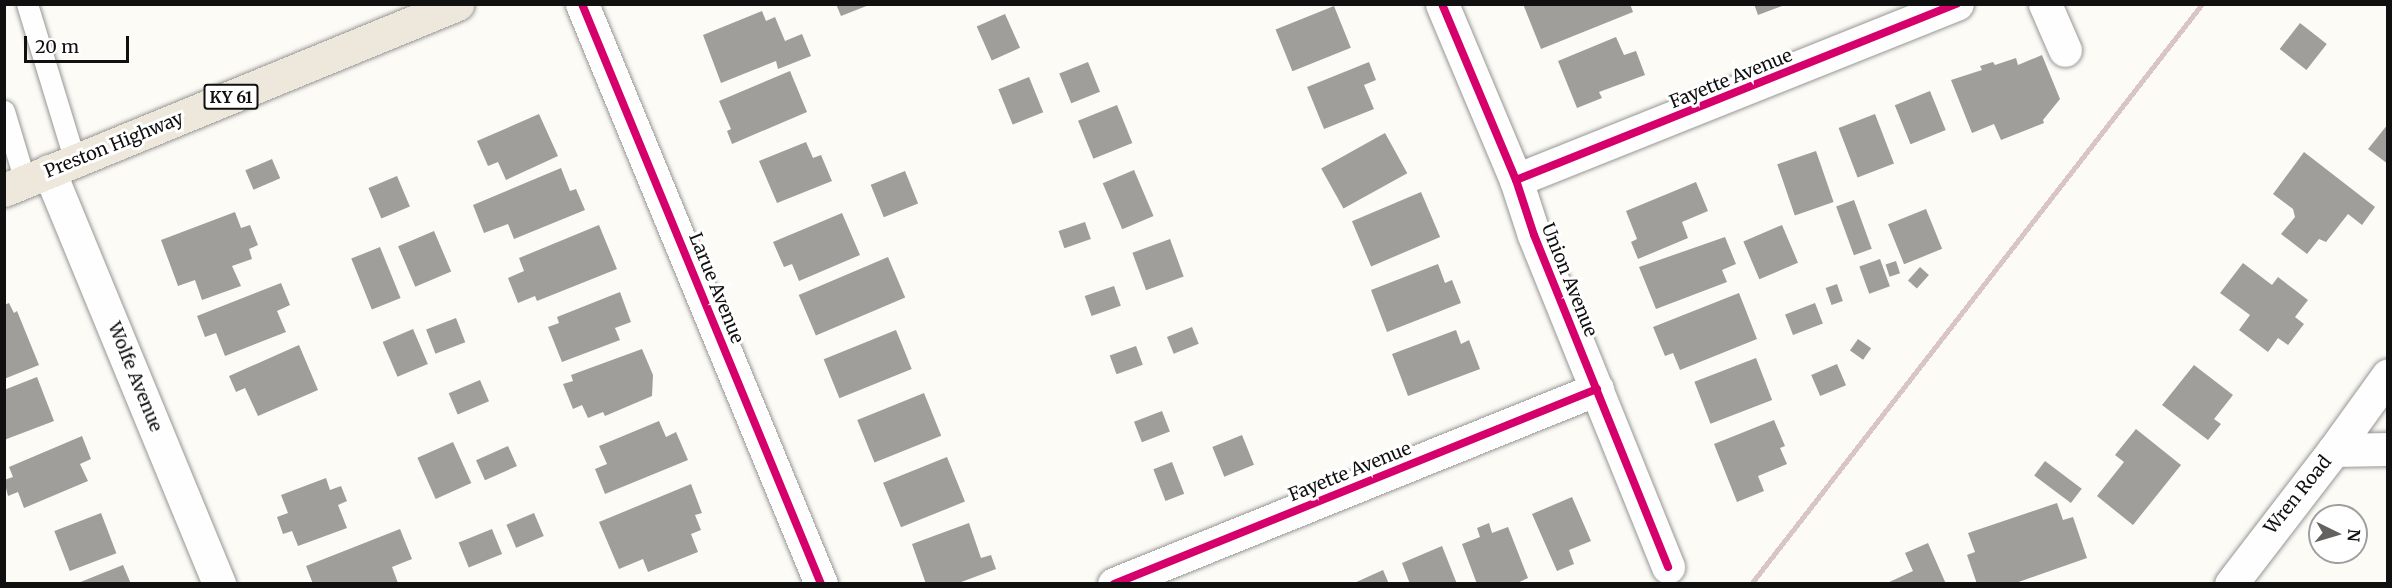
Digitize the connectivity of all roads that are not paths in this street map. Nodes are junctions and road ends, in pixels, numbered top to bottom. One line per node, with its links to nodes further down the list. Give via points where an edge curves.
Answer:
1 (27, 4): 9 (lane)
2 (457, 4): 9 (main road, Preston Highway / KY 61)
3 (582, 4): 17 (street, Larue Avenue)
4 (1442, 4): 10 (street, Union Avenue)
5 (1957, 4): 10 (street, Fayette Avenue)
6 (2045, 4): 7 (street)
7 (2065, 50)
8 (4, 111): 9 (lane)
9 (38, 176): 16 (street, Wolfe Avenue)
10 (1516, 180): 12 (street, Union Avenue, via 1534,235)
11 (2388, 375): 14 (street)
12 (1597, 389): 15 (street, Union Avenue); 18 (street, Fayette Avenue)
13 (2388, 449): 14 (street, Wren Road)
14 (2334, 450): 19 (street, Wren Road)
15 (1668, 567)
16 (219, 584)
17 (821, 584)
18 (1114, 584)
19 (2231, 584)

